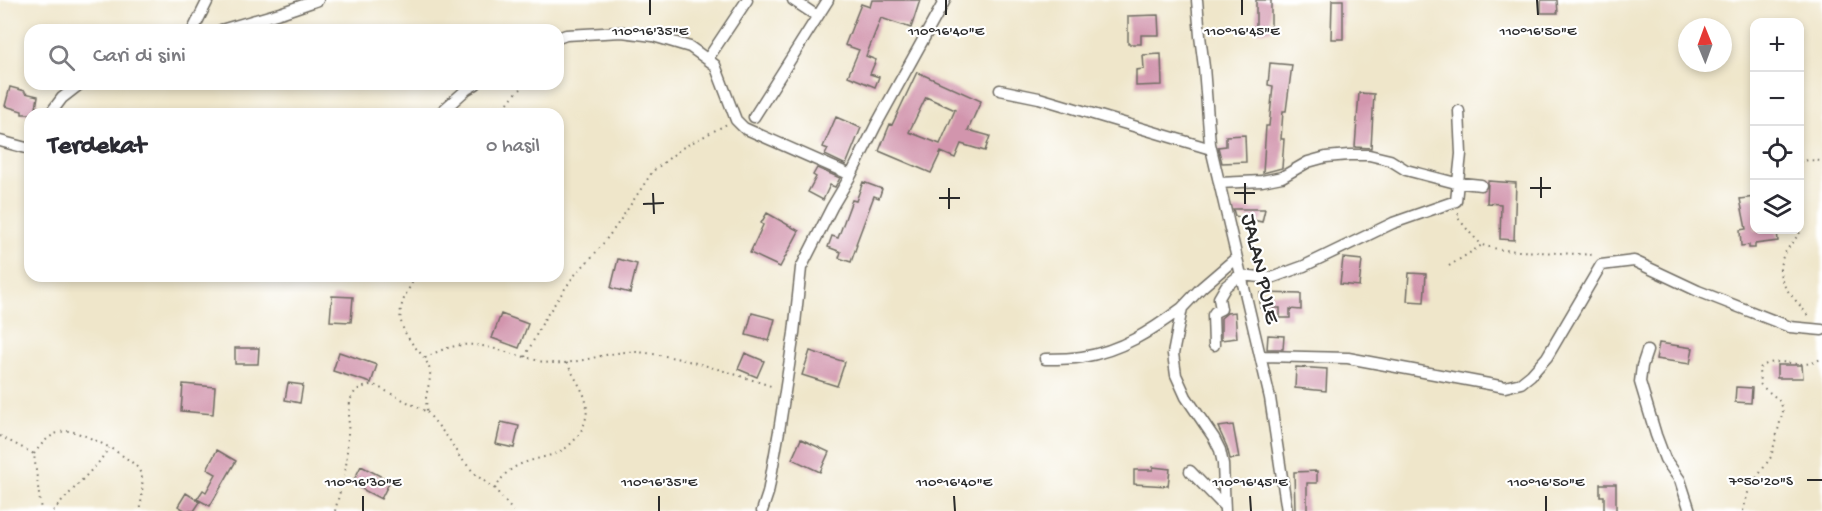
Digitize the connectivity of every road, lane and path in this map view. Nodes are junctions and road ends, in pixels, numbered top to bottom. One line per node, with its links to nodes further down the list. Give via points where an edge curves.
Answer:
1 (208, 0): 9 (street)
2 (318, 0): 10 (street)
3 (747, 0): 12 (street)
4 (793, 0): 8 (street)
5 (828, 0): 8 (street)
6 (945, 0): 28 (street)
7 (1197, 0): 25 (street, JALAN PULE)
8 (817, 16): 21 (street)
9 (196, 24)
10 (242, 24)
11 (564, 36): 22 (street, via 622,32 690,47 715,65)
12 (711, 54)
13 (72, 90): 17 (street)
14 (465, 90): 18 (street)
15 (520, 90): 19 (path)
16 (1000, 90): 25 (street)
17 (54, 108)
18 (445, 108)
19 (505, 108)
20 (1459, 111): 30 (street)
21 (754, 117)
22 (736, 120): 28 (street, via 744,128); 45 (path, via 682,148 653,171 617,225 573,277)
23 (0, 141): 24 (street)
24 (24, 147)
25 (1212, 149): 29 (street, JALAN PULE)
26 (1804, 161): 27 (path)
27 (1822, 161)
28 (851, 175): 50 (street, via 801,268)
29 (1219, 183): 30 (street, via 1282,177 1308,162 1348,155 1390,160 1406,170); 35 (street, JALAN PULE)
30 (1458, 183): 31 (street); 32 (street)
31 (1481, 185)
32 (1456, 201): 34 (path, via 1458,218); 38 (street, via 1393,223 1271,278)
33 (1798, 234): 41 (path, via 1784,254 1781,280)
34 (1482, 245): 36 (path, via 1501,250 1595,255); 37 (path)
35 (1236, 258): 38 (street, JALAN PULE); 40 (street)
36 (1601, 265): 41 (street, via 1634,261 1749,312 1790,327); 44 (street, via 1547,357 1521,383 1505,387 1348,358)
37 (1449, 266)
38 (1240, 274): 42 (street, via 1219,298 1221,309 1213,315); 44 (street, JALAN PULE)
39 (412, 282): 47 (path, via 403,298 400,315 408,338)
40 (1182, 308): 48 (street, via 1143,336 1118,348 1082,358); 57 (street, via 1173,354 1176,375 1186,398 1220,450)
41 (1819, 329)
42 (1214, 345)
43 (1647, 351): 65 (street, via 1640,382 1665,459 1680,480)
44 (1260, 356): 64 (street, JALAN PULE)
45 (525, 357): 47 (path, via 489,346 461,345); 49 (path)
46 (1822, 357): 66 (path, via 1810,364 1771,363 1759,369 1760,384 1779,399 1783,411 1771,457 1749,489)
47 (424, 358): 51 (path, via 430,369)
48 (1045, 359)
49 (566, 362): 50 (path, via 636,352 689,362); 56 (path, via 584,397 583,428 573,442 558,452 522,463 508,472)
50 (784, 390): 63 (street)
51 (427, 412): 56 (path, via 459,456); 61 (path, via 376,386 356,390 350,400 346,468)
52 (0, 436): 54 (path)
53 (109, 448): 54 (path, via 68,431 54,434); 59 (path); 60 (path, via 139,470)
54 (34, 454): 58 (path)
55 (1190, 471): 57 (street)
56 (495, 489): 62 (path)
57 (1224, 508)
58 (40, 511)
59 (53, 511)
60 (141, 511)
61 (335, 511)
62 (513, 511)
63 (762, 511)
64 (1287, 511)
65 (1690, 511)
66 (1743, 511)

